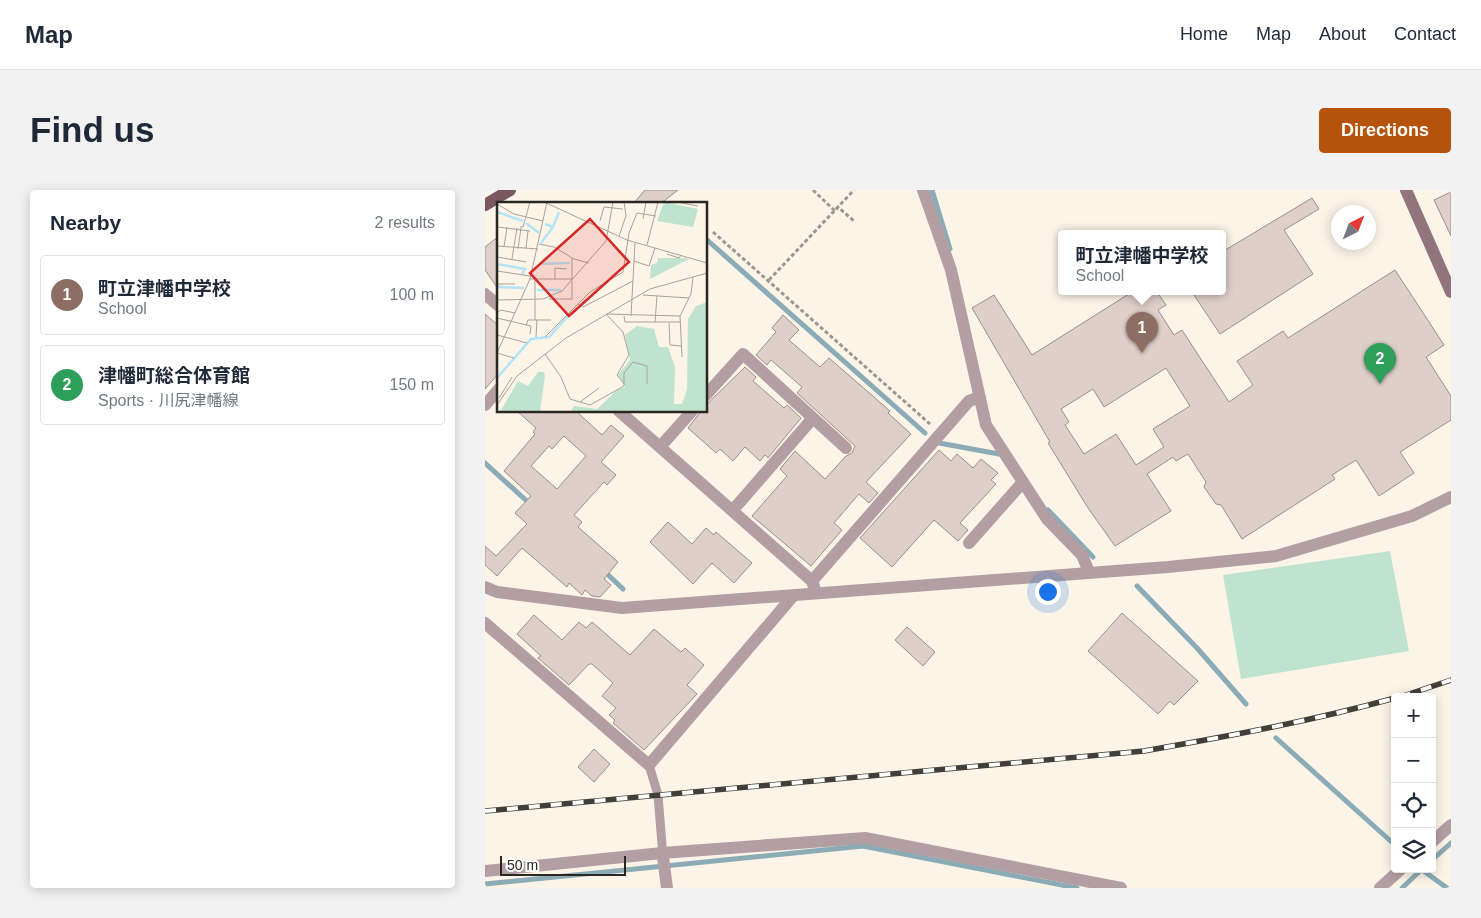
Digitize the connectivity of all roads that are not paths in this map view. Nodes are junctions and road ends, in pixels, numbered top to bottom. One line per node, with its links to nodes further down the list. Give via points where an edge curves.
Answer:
1 (510, 190): 4 (main road)
2 (923, 190): 10 (street, via 951,270)
3 (1406, 190): 5 (main road)
4 (485, 205)
5 (1451, 292)
6 (485, 294): 7 (street)
7 (497, 304)
8 (497, 391): 11 (street)
9 (707, 394): 14 (street, via 743,354)
10 (980, 397): 17 (street, via 986,425); 22 (street, via 969,401)
11 (485, 405)
12 (620, 412): 15 (street)
13 (691, 412): 15 (street)
14 (813, 418): 16 (street); 19 (street)
15 (660, 447): 19 (street)
16 (846, 448)
17 (1023, 482): 20 (street); 21 (street, via 1047,519 1083,555)
18 (1451, 497): 21 (street, via 1412,516 1276,556 1168,568)
19 (733, 510): 22 (street)
20 (969, 543)
21 (1089, 572): 24 (street)
22 (812, 580): 24 (street)
23 (485, 587): 25 (street, via 506,594 622,608)
24 (816, 593): 25 (street)
25 (793, 596): 27 (street)
26 (485, 622): 27 (street)
27 (649, 765): 30 (lane, via 658,795)
28 (1451, 825): 29 (street)
29 (1436, 838)
30 (662, 855): 31 (street); 33 (street); 34 (street, via 865,838)
31 (485, 872)
32 (1397, 873): 35 (street)
33 (667, 888)
34 (1121, 888)
35 (1381, 888)

